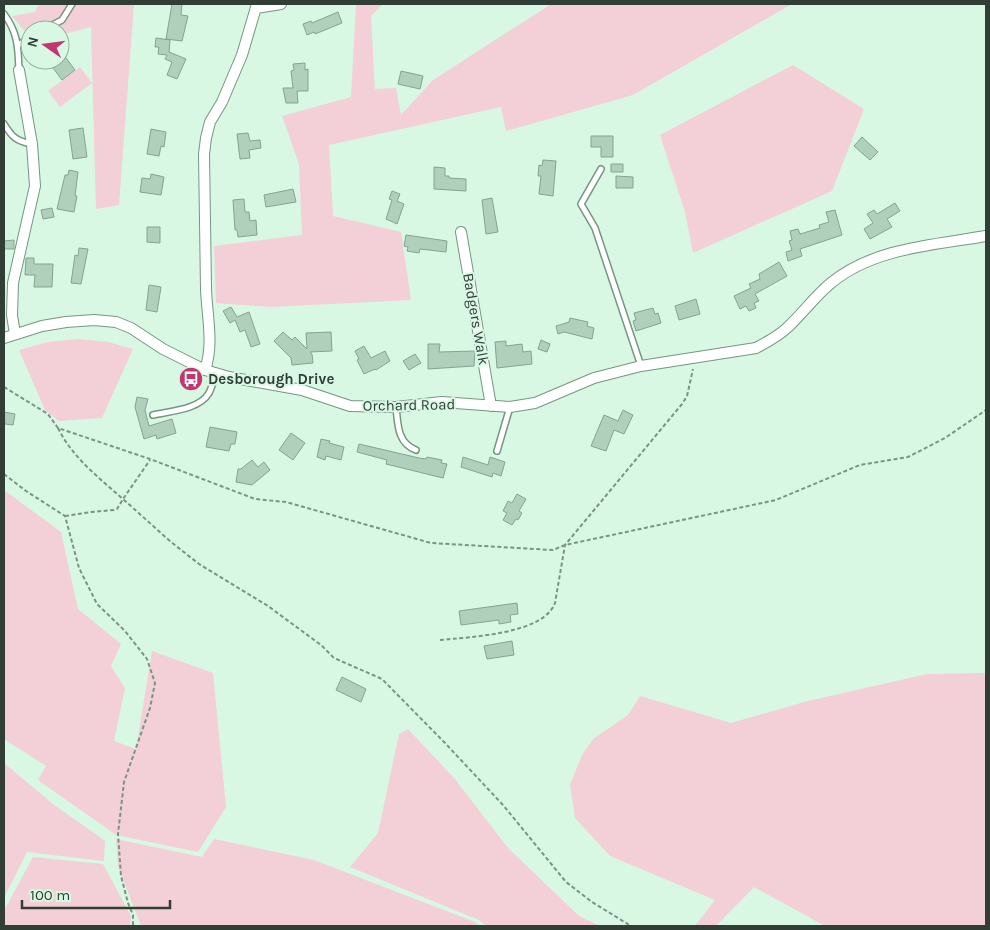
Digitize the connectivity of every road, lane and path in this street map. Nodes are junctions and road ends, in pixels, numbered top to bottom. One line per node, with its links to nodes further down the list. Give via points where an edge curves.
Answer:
1 (72, 4): 5 (lane)
2 (281, 4): 3 (street)
3 (256, 6): 17 (street, via 242,55 210,122 206,138 206,290 210,346)
4 (4, 14): 6 (lane, via 13,26)
5 (62, 20)
6 (18, 45): 7 (lane)
7 (19, 70): 9 (street)
8 (4, 124): 9 (lane, via 10,135)
9 (32, 144): 13 (street, via 35,186 13,283)
10 (601, 169): 16 (lane, via 581,204 595,228)
11 (461, 232): 20 (street, Badgers Walk)
12 (986, 236): 15 (street, Orchard Road, via 908,249 874,259 832,282 771,340 756,348)
13 (15, 334): 14 (street, Orchard Road); 17 (street, Orchard Road, via 66,322 116,322)
14 (4, 338)
15 (695, 356): 16 (street, Orchard Road); 32 (path, via 687,396 682,404)
16 (641, 366): 22 (street, Orchard Road, via 594,378 535,403)
17 (205, 370): 18 (street, Orchard Road)
18 (216, 373): 21 (street, Orchard Road, via 302,390 350,406); 24 (lane, via 208,393 196,404)
19 (4, 387): 25 (path, via 48,414)
20 (491, 406): 21 (street, Orchard Road, via 442,402); 22 (street, Orchard Road)
21 (396, 407): 26 (lane, via 400,436 408,447)
22 (510, 407): 27 (lane)
23 (986, 410): 32 (path, via 908,458 860,465 776,500)
24 (153, 415)
25 (58, 428): 28 (path); 30 (path, via 87,467)
26 (416, 450)
27 (497, 451)
28 (150, 460): 30 (path); 32 (path, via 255,499 286,502 430,543 553,550)
29 (4, 474): 31 (path)
30 (122, 499): 31 (path, via 114,510); 35 (path, via 199,564 268,606 334,658 382,678 503,805 566,882)
31 (65, 516): 34 (path, via 79,568 97,604 147,659 155,683 150,708 124,782 118,834 121,876 133,915)
32 (565, 545): 33 (path, via 555,602 552,611 542,619 510,632)
33 (440, 640)
34 (133, 926)
35 (630, 926)

